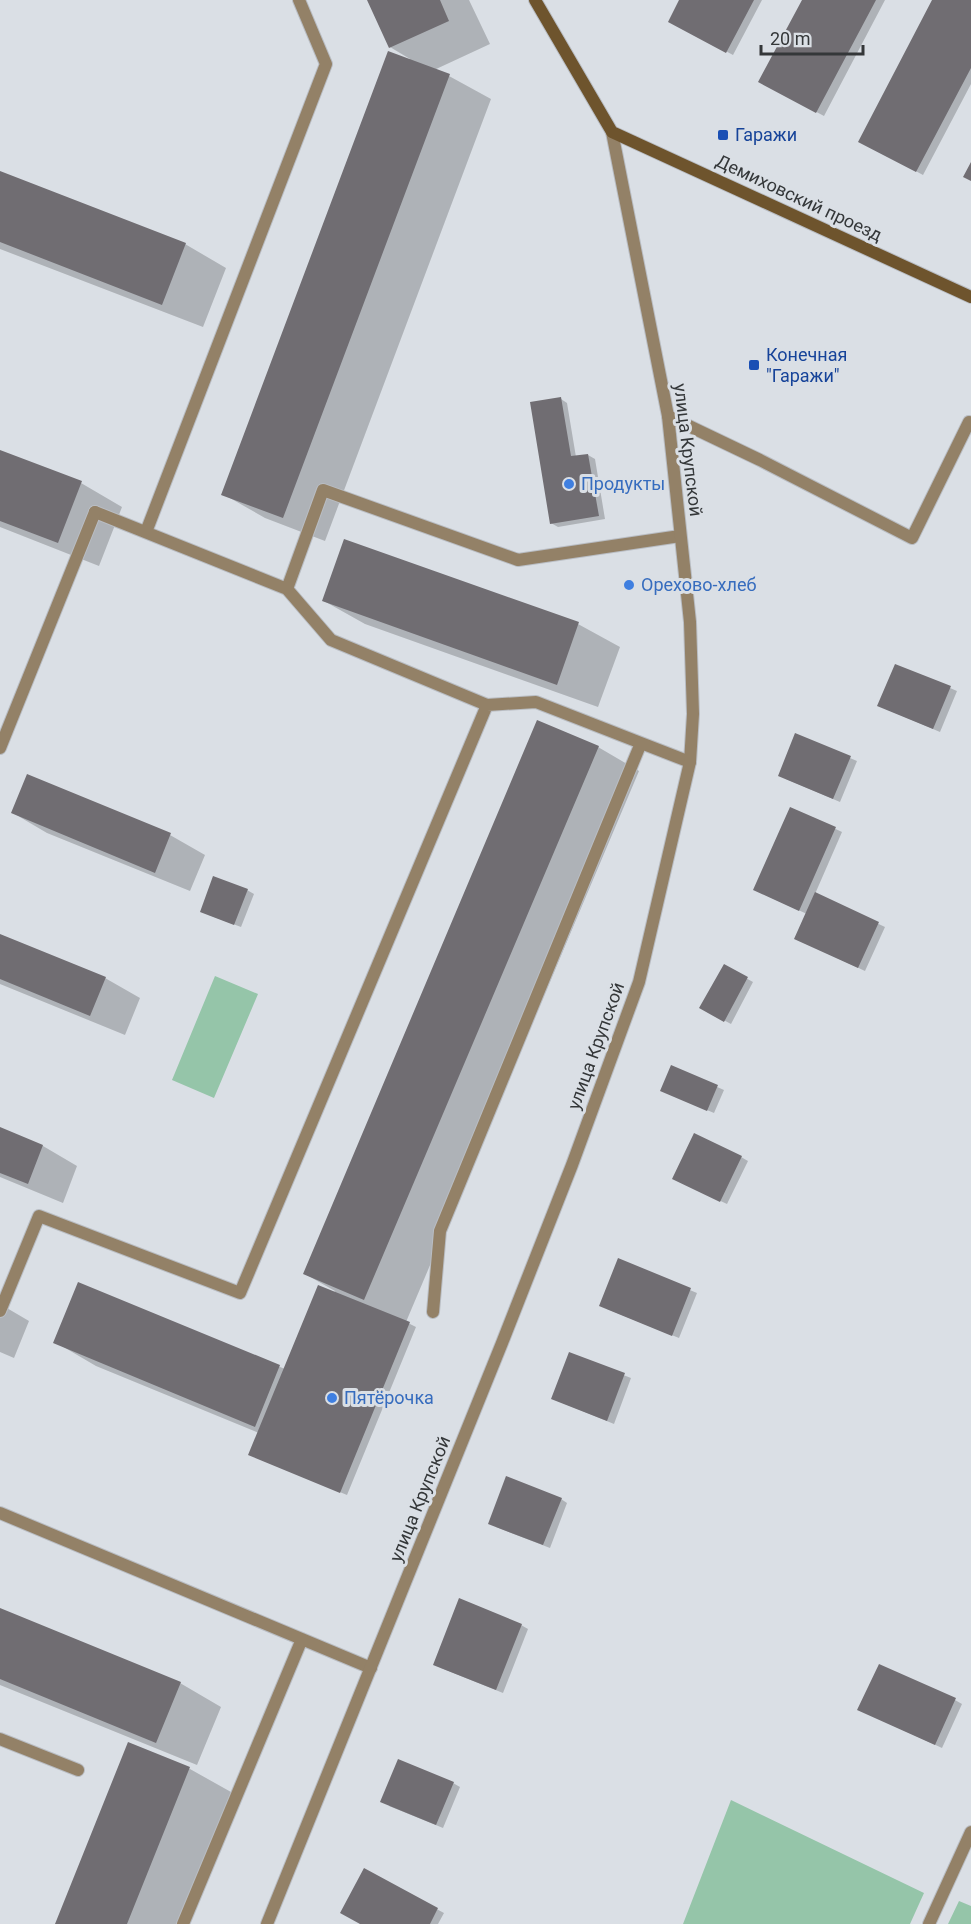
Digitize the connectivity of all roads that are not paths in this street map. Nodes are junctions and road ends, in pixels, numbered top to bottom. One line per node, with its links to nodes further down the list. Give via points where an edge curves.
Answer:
1 (299, 0): 7 (street, via 326,64)
2 (535, 0): 3 (main road)
3 (612, 132): 4 (main road, Демиховский проезд); 5 (street, улица Крупской)
4 (971, 297)
5 (668, 416): 6 (street, via 912,538); 8 (street, улица Крупской)
6 (969, 422)
7 (146, 532): 9 (street); 12 (street, via 95,512)
8 (680, 536): 9 (street, via 518,560 323,490); 13 (street, улица Крупской, via 690,622)
9 (287, 588): 10 (street, via 332,640)
10 (487, 705): 11 (street, via 536,702); 14 (street, via 240,1293 39,1216)
11 (641, 743): 13 (street); 15 (street, via 440,1231)
12 (0, 748)
13 (690, 762): 18 (street, улица Крупской, via 639,982 537,1254)
14 (0, 1311)
15 (433, 1312)
16 (0, 1513): 17 (street)
17 (302, 1639): 18 (street); 22 (street)
18 (371, 1668): 23 (street, улица Крупской)
19 (0, 1739): 20 (street)
20 (78, 1770)
21 (971, 1832): 24 (street)
22 (183, 1924)
23 (267, 1924)
24 (929, 1924)

